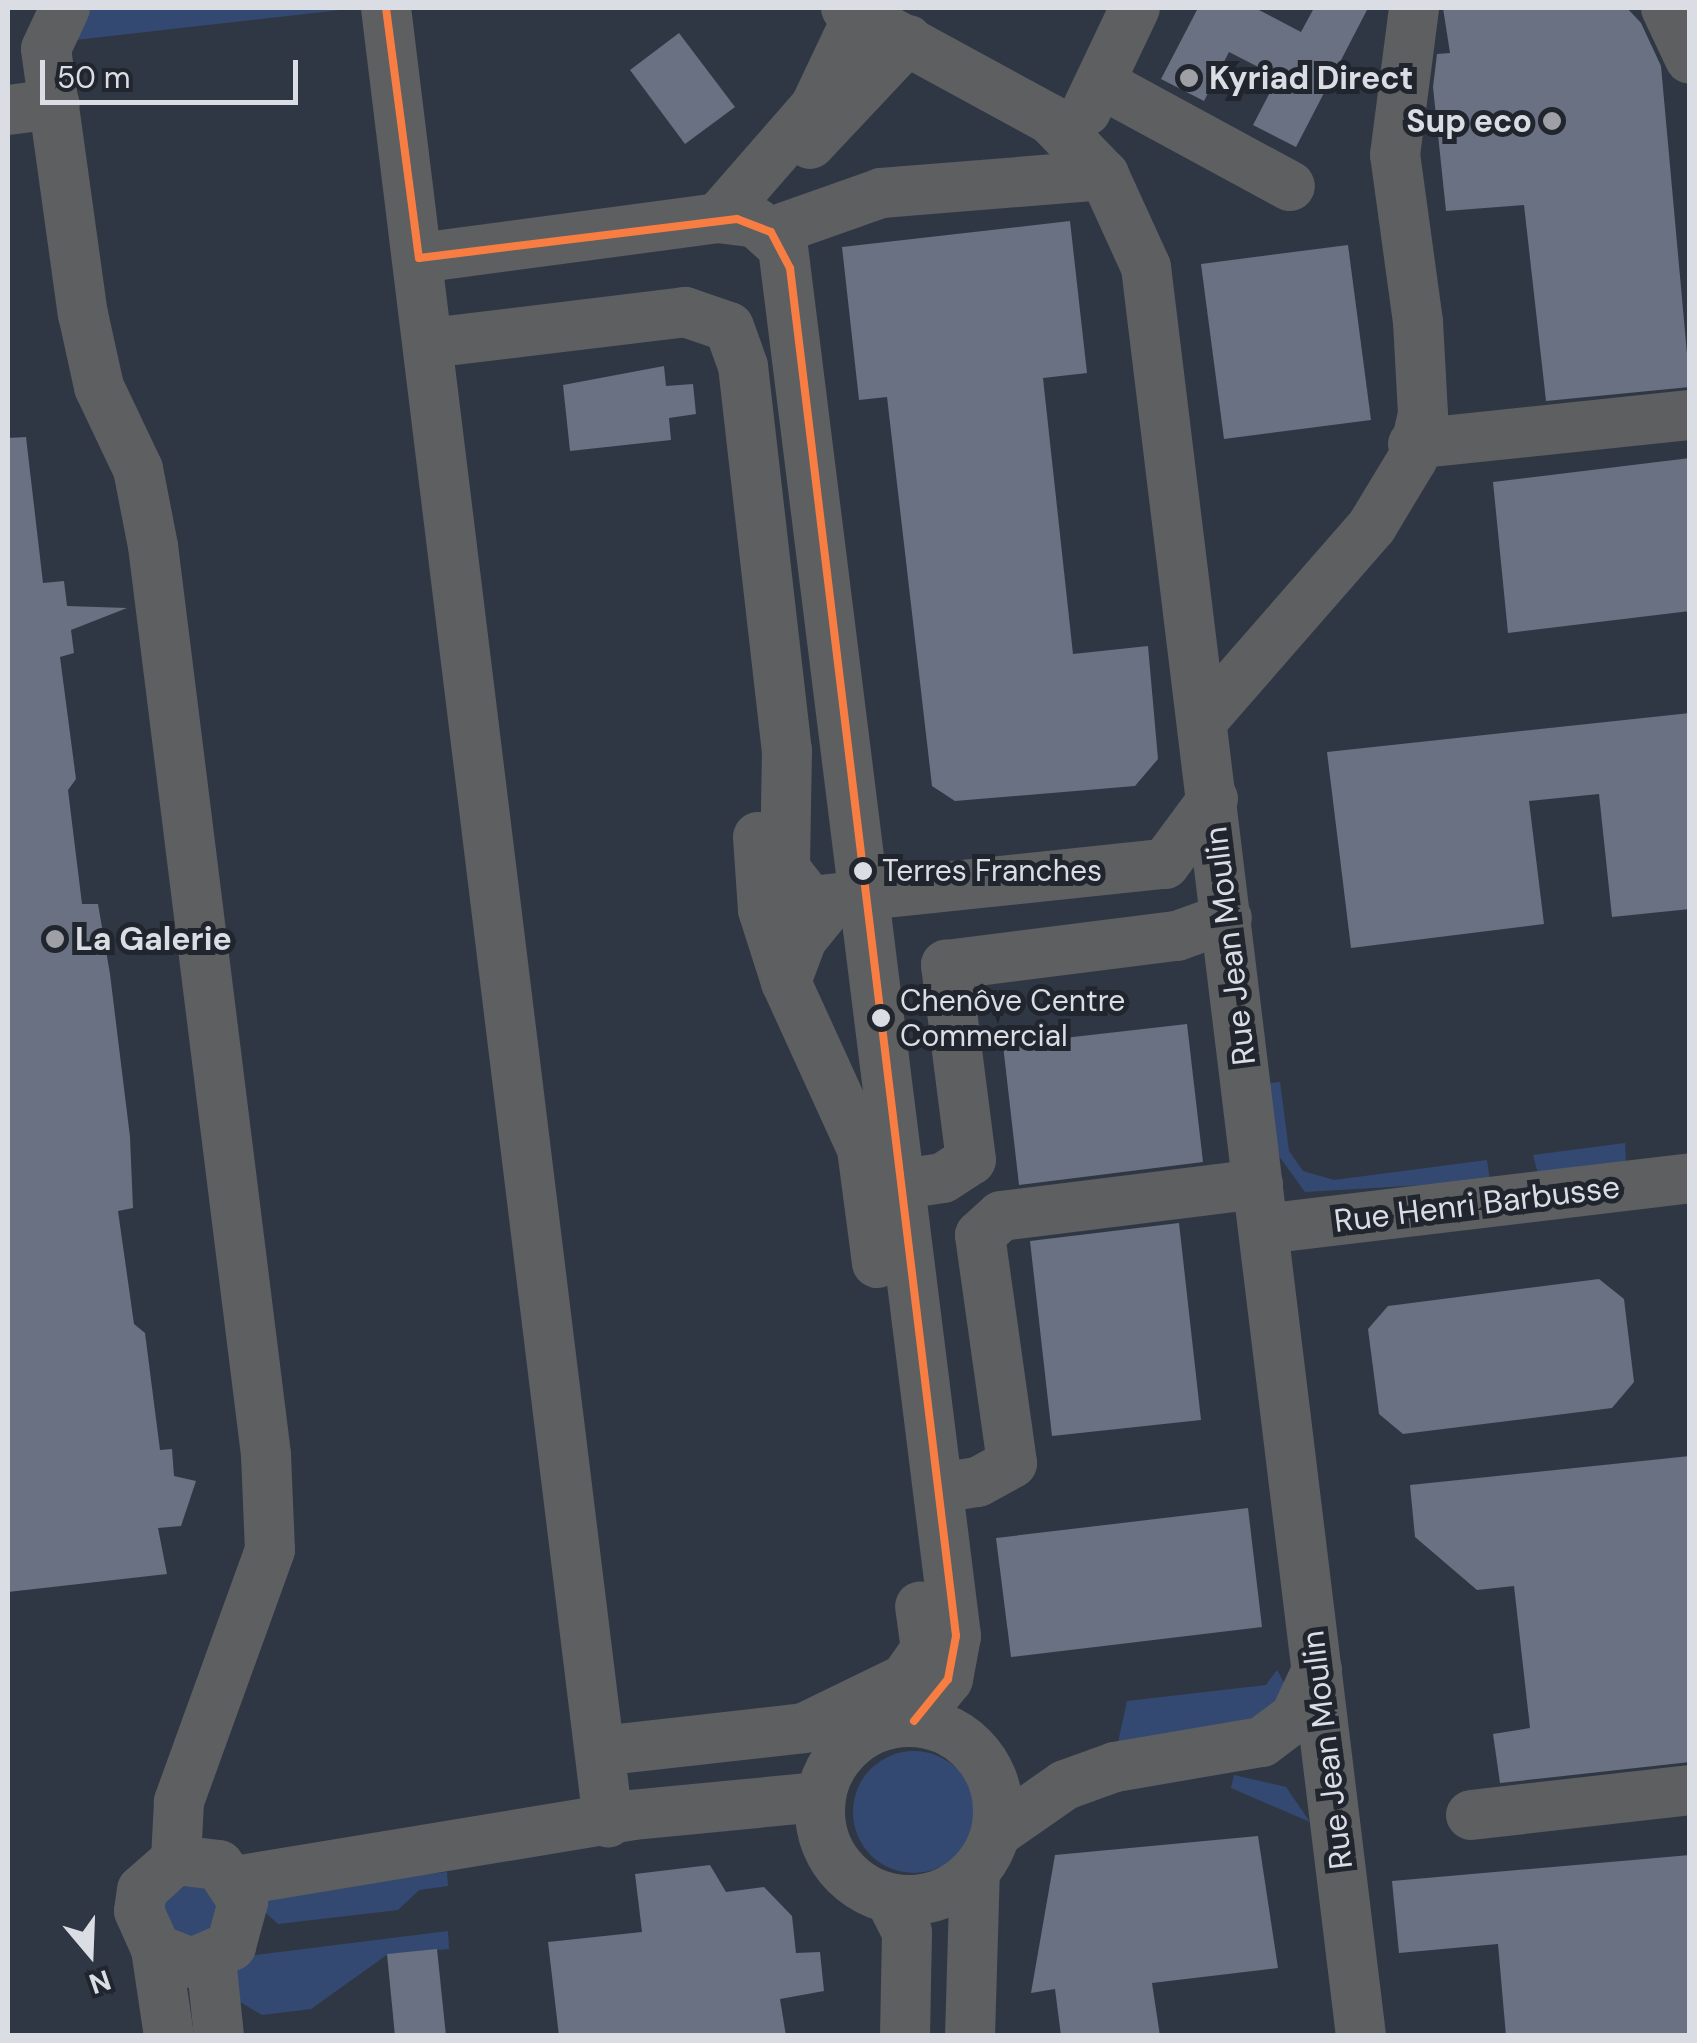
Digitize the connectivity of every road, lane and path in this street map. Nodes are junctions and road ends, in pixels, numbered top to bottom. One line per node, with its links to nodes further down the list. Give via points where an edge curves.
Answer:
1 (1135, 8): 9 (street)
2 (1414, 8): 17 (street, via 1395,155 1418,322 1423,414)
3 (1666, 8): 8 (street)
4 (385, 10): 14 (street)
5 (852, 11): 7 (street); 13 (street, via 815,107)
6 (51, 21): 10 (street)
7 (908, 40): 11 (street); 13 (street, via 795,162)
8 (1690, 59)
9 (1100, 83): 11 (street); 12 (street)
10 (31, 107): 39 (street, via 91,350 138,469 153,546 266,1455 270,1550 178,1802)
11 (1088, 156): 13 (street); 19 (street, Rue Jean Moulin, via 1134,228 1152,299)
12 (1290, 186)
13 (748, 224): 14 (street); 23 (street, via 790,268)
14 (420, 258): 15 (street)
15 (430, 342): 18 (street, via 685,312 729,326 743,366); 33 (street)
16 (1690, 415): 17 (street)
17 (1413, 444): 19 (street, via 1372,526)
18 (779, 711): 23 (street, via 785,869 794,892); 26 (street, via 762,743 758,872)
19 (1202, 721): 20 (street, Rue Jean Moulin)
20 (1213, 799): 21 (street); 24 (street, Rue Jean Moulin)
21 (1165, 864): 22 (street); 24 (street)
22 (917, 891): 23 (street); 25 (street)
23 (850, 898): 26 (street, via 802,939); 28 (street)
24 (1227, 918): 25 (street, via 1176,936); 29 (street, Rue Jean Moulin)
25 (946, 965): 28 (street, via 971,1160 943,1178)
26 (786, 982): 33 (street, via 862,1149 926,1649 905,1679 804,1728)
27 (1690, 1178): 29 (street, Rue Henri Barbusse)
28 (902, 1184): 30 (street)
29 (1261, 1207): 30 (street, Rue Henri Barbusse, via 1001,1216 980,1235 1012,1463 978,1482); 31 (street, Rue Jean Moulin)
30 (939, 1488): 32 (street, via 955,1660)
31 (1317, 1670): 38 (street, via 1295,1717 1262,1742 1115,1767 1065,1786); 48 (street, Rue Jean Moulin)
32 (914, 1721): 35 (street, via 853,1742); 38 (street, via 940,1726 982,1758 996,1793)
33 (600, 1751): 37 (street)
34 (1690, 1790): 36 (street)
35 (820, 1797): 37 (street); 41 (street, via 820,1824 843,1872)
36 (1471, 1814)
37 (608, 1822): 40 (street)
38 (986, 1852): 41 (street, via 936,1897); 47 (street)
39 (176, 1860): 40 (street, via 198,1858); 42 (street, via 142,1890 143,1932)
40 (235, 1880): 43 (street, via 242,1925)
41 (890, 1899): 46 (street, via 907,1932)
42 (156, 1949): 43 (street, via 173,1960); 44 (street)
43 (211, 1959): 45 (street)
44 (169, 2036)
45 (219, 2036)
46 (905, 2036)
47 (970, 2036)
48 (1361, 2036)

